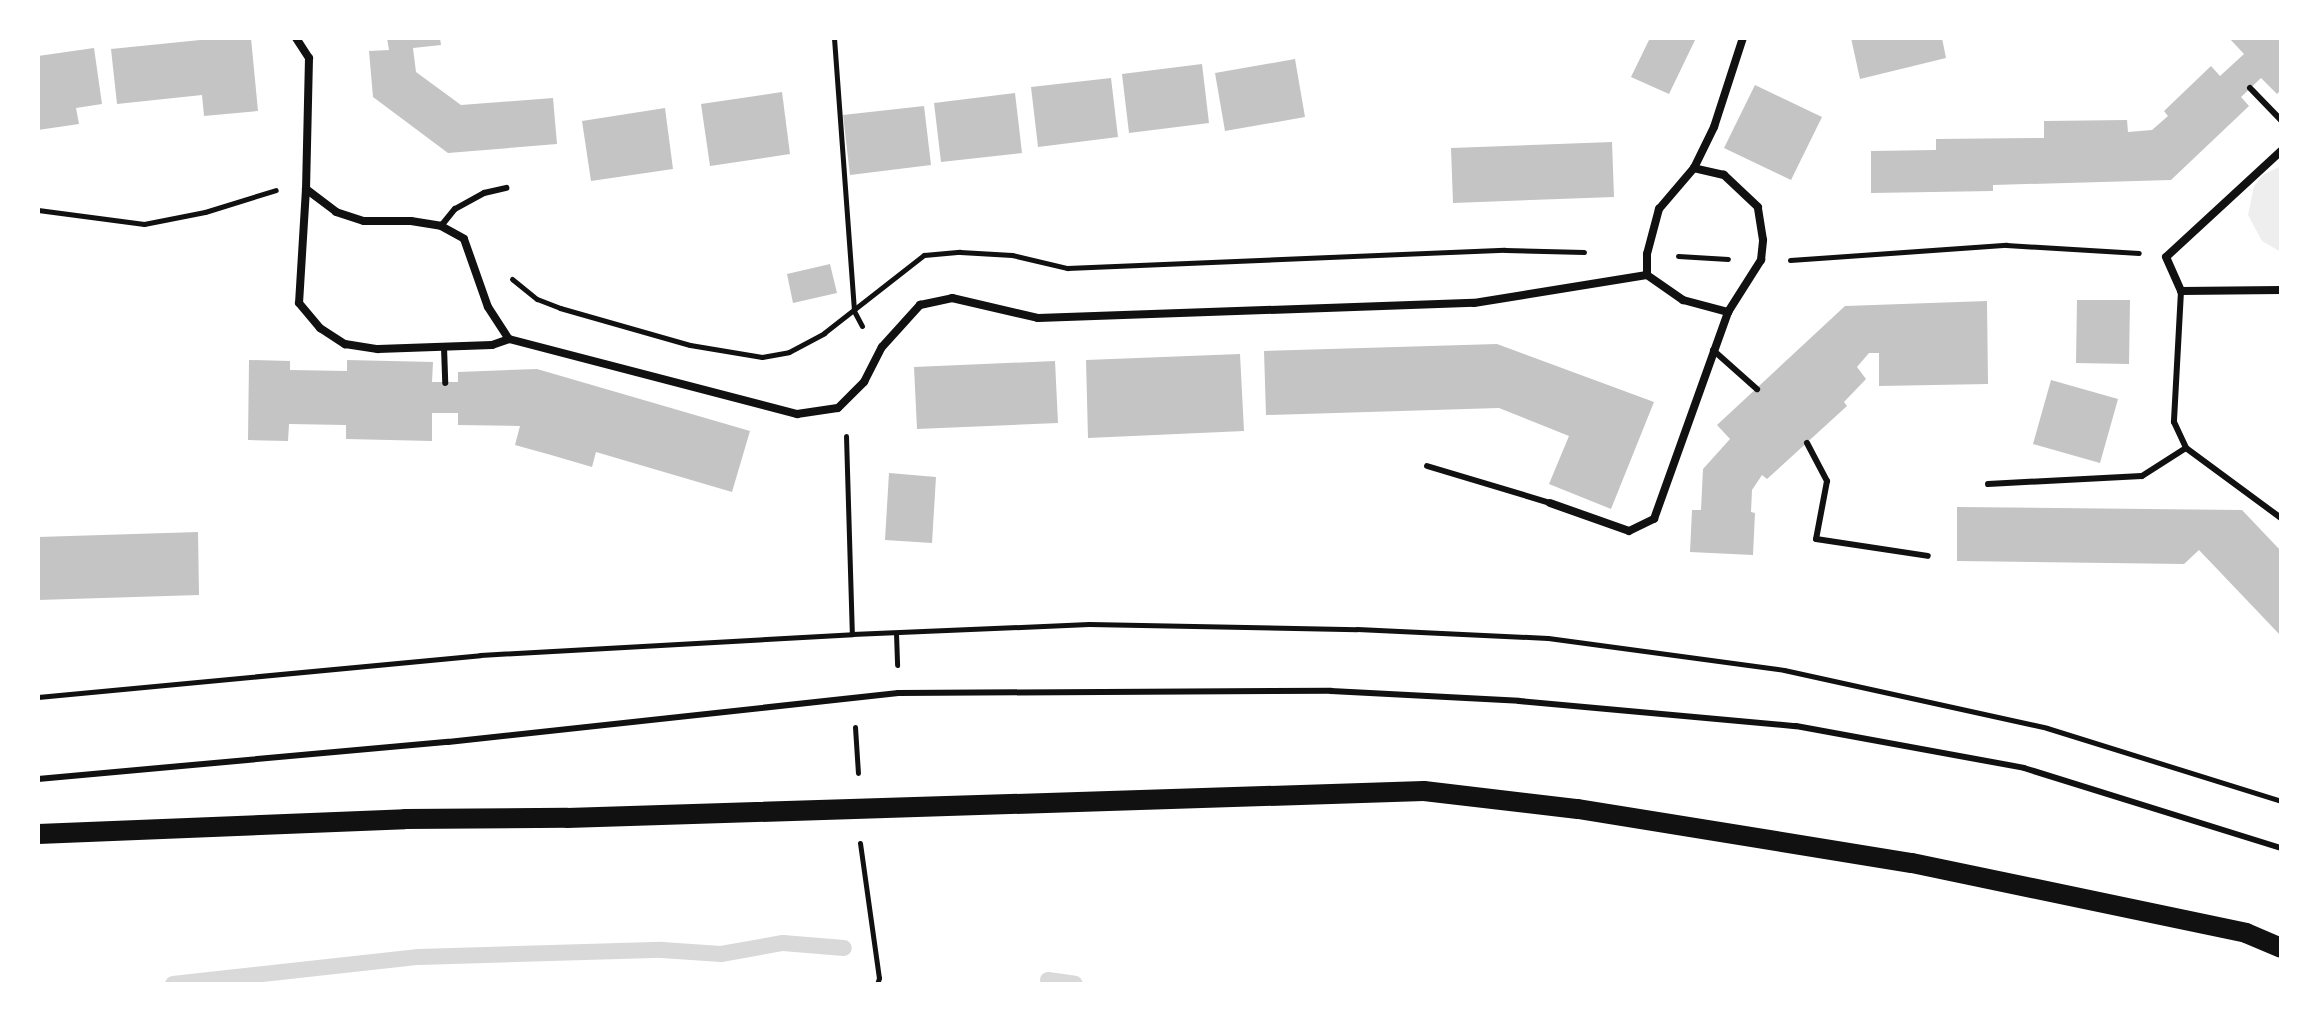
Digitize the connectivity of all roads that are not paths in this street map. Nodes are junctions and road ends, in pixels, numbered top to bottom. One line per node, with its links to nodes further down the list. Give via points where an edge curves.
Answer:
1 (296, 38): 7 (street, via 309,58)
2 (1743, 38): 6 (street, via 1714,127)
3 (2250, 88): 4 (lane)
4 (2281, 120)
5 (2281, 151): 12 (street, via 2166,257)
6 (1694, 168): 10 (street, via 1659,209); 13 (street, via 1724,175 1758,207 1761,260)
7 (305, 185): 9 (street, via 336,212 364,221); 15 (street, via 299,303 320,328 345,344)
8 (506, 188): 9 (lane, via 455,209)
9 (441, 226): 14 (street, via 464,239 488,307)
10 (1647, 275): 13 (street, via 1683,300); 14 (street, via 1474,303 1038,318 952,298 920,305 882,347 864,382 838,408 797,414)
11 (2281, 290): 12 (street)
12 (2181, 291): 20 (lane, via 2174,422)
13 (1728, 312): 16 (street)
14 (509, 339): 15 (street)
15 (444, 347): 17 (lane)
16 (1713, 350): 18 (lane); 23 (street, via 1654,519 1629,531)
17 (445, 383)
18 (1757, 389)
19 (1807, 443): 25 (lane, via 1827,481 1816,539)
20 (2186, 448): 22 (lane, via 2142,476); 24 (lane)
21 (1427, 466): 23 (lane)
22 (1988, 484)
23 (1550, 503)
24 (2281, 518)
25 (1928, 556)
26 (38, 779): 28 (lane, via 898,693 1331,691 1519,701 1796,726 2024,768)
27 (38, 834): 29 (main road, via 1424,791 1578,809 1912,863 2246,933)
28 (2281, 848)
29 (2281, 948)

